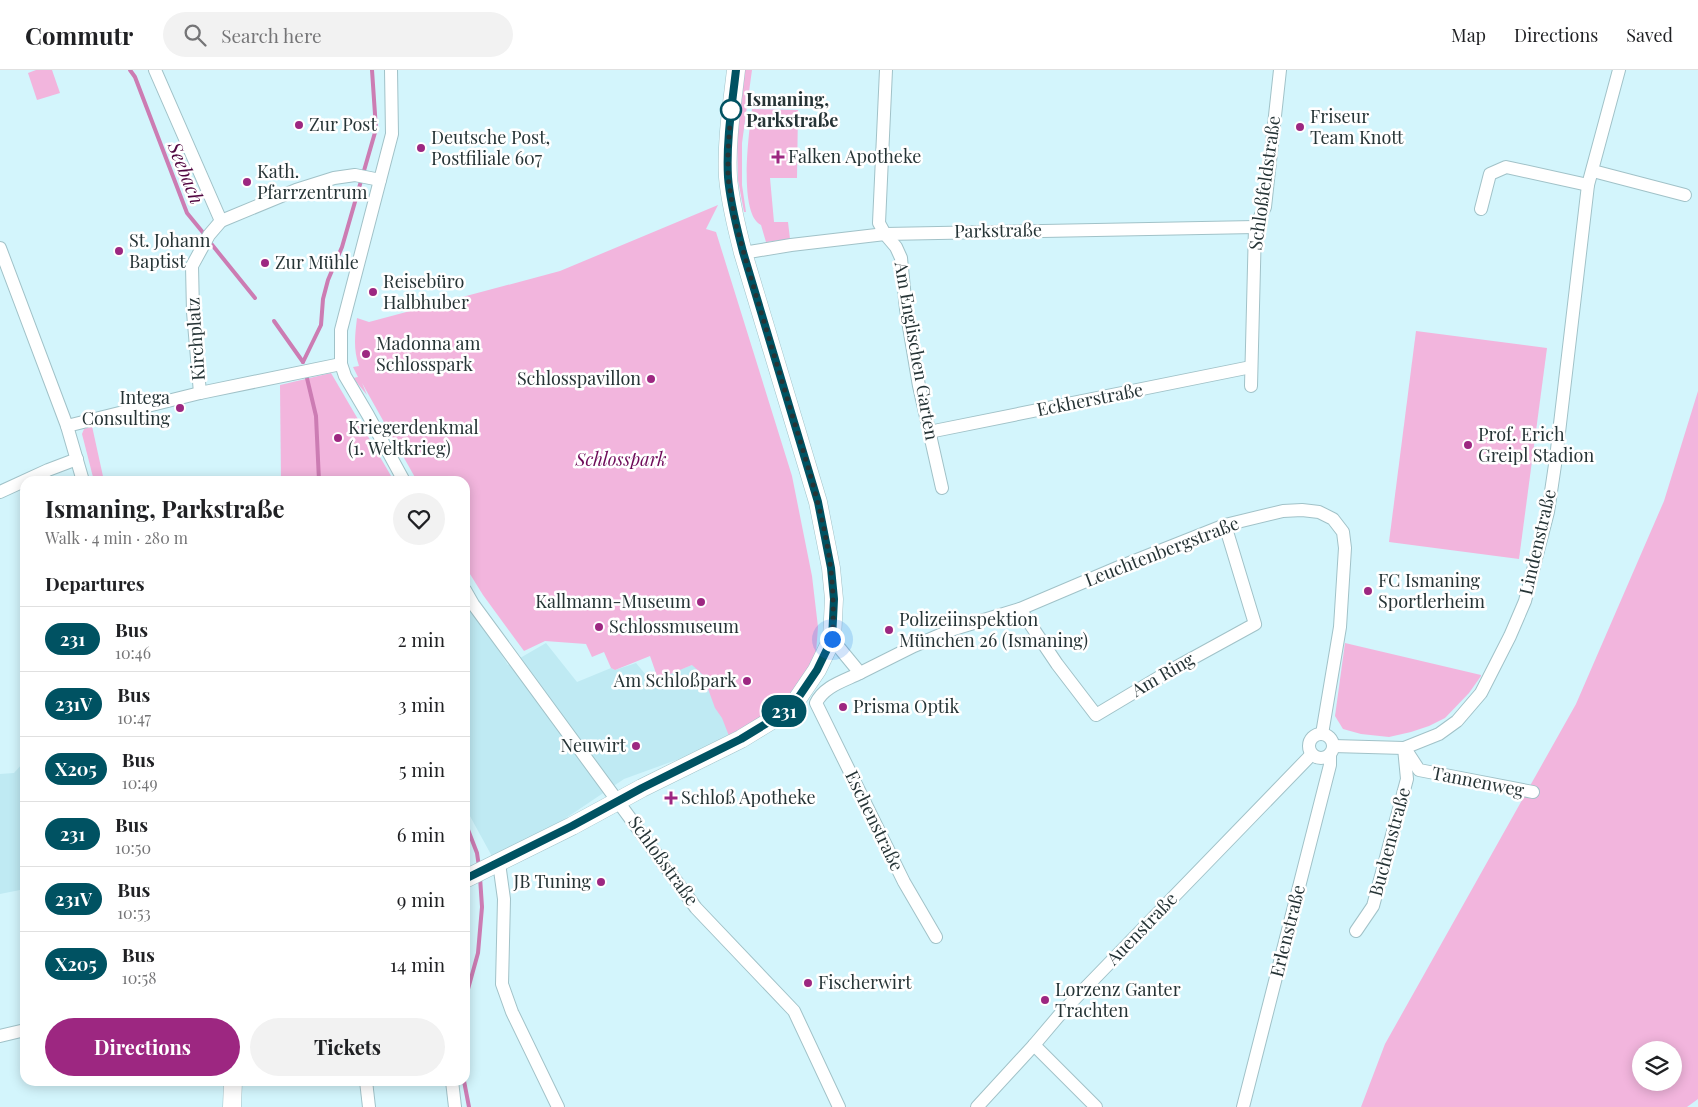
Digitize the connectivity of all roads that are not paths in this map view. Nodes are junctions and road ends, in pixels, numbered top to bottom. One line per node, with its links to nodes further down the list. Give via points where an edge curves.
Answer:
1 (155, 70): 12 (street)
2 (391, 70): 8 (street, via 392,134)
3 (736, 70): 16 (main road, via 728,178)
4 (886, 70): 14 (street, Am Englischen Garten, via 879,223)
5 (1280, 70): 13 (street, Schloßfeldstraße, via 1265,207)
6 (1618, 70): 7 (street, Lindenstraße)
7 (1593, 171): 9 (street, Lindenstraße); 10 (street)
8 (370, 178): 12 (street, Kirchplatz, via 334,178); 17 (street, via 341,330)
9 (1588, 185): 11 (street, via 1506,167 1490,174); 38 (street, Lindenstraße, via 1552,487 1525,601 1502,655 1481,693 1457,721 1439,734)
10 (1685, 195)
11 (1481, 209)
12 (221, 221): 20 (street, Kirchplatz, via 206,239 192,266)
13 (1255, 226): 14 (street, Parkstraße); 18 (street, Schloßfeldstraße)
14 (885, 234): 16 (street, Parkstraße); 22 (street, Am Englischen Garten, via 901,258 917,377)
15 (0, 248): 21 (street)
16 (743, 252): 33 (main road, via 818,502 831,568 834,599)
17 (341, 364): 20 (street, Kirchplatz); 26 (street)
18 (1251, 368): 19 (street, Schloßfeldstraße); 22 (street, Eckherstraße)
19 (1251, 386)
20 (200, 393): 21 (street, Kirchplatz)
21 (66, 426): 23 (street)
22 (930, 432): 28 (street, Am Englischen Garten)
23 (77, 459): 24 (street); 25 (street)
24 (35, 476)
25 (82, 476)
26 (401, 476)
27 (20, 483): 29 (street)
28 (942, 488)
29 (0, 492)
30 (1225, 525): 32 (street, Leuchtenbergstraße); 32 (street, Am Ring, via 1255,624 1096,715); 37 (street, Leuchtenbergstraße, via 1283,511 1302,510 1318,512 1333,519 1343,532 1345,564 1340,627)
31 (470, 598): 42 (street, Schloßstraße)
32 (1020, 609): 34 (street, Leuchtenbergstraße, via 954,629)
33 (832, 639): 34 (street); 35 (main road, via 817,670)
34 (860, 673): 36 (street, via 828,689)
35 (796, 701): 36 (street); 42 (main road, via 741,739)
36 (816, 703): 46 (street, Eschenstraße, via 904,882)
37 (1322, 734): 39 (street, via 1331,739); 40 (street, via 1314,736 1309,743)
38 (1404, 748): 39 (street, Lindenstraße); 41 (street, Tannenweg, via 1419,770); 45 (street, Buchenstraße, via 1407,779 1373,906)
39 (1332, 750): 40 (street, via 1323,758); 60 (street, Erlenstraße)
40 (1312, 754): 49 (street, Auenstraße, via 1062,1012)
41 (1533, 792)
42 (618, 800): 43 (main road); 53 (street, Schloßstraße, via 696,908 794,1011)
43 (494, 866): 44 (main road); 57 (street, via 504,900 502,984 512,1012)
44 (470, 877)
45 (1356, 931)
46 (936, 937)
47 (20, 1031): 48 (street)
48 (0, 1036)
49 (1034, 1045): 58 (street, Auenstraße); 59 (street)
50 (233, 1086): 54 (main road)
51 (367, 1086): 55 (street)
52 (453, 1086): 56 (street)
53 (837, 1106)
54 (232, 1107)
55 (369, 1107)
56 (455, 1107)
57 (558, 1107)
58 (977, 1107)
59 (1096, 1107)
60 (1243, 1107)

